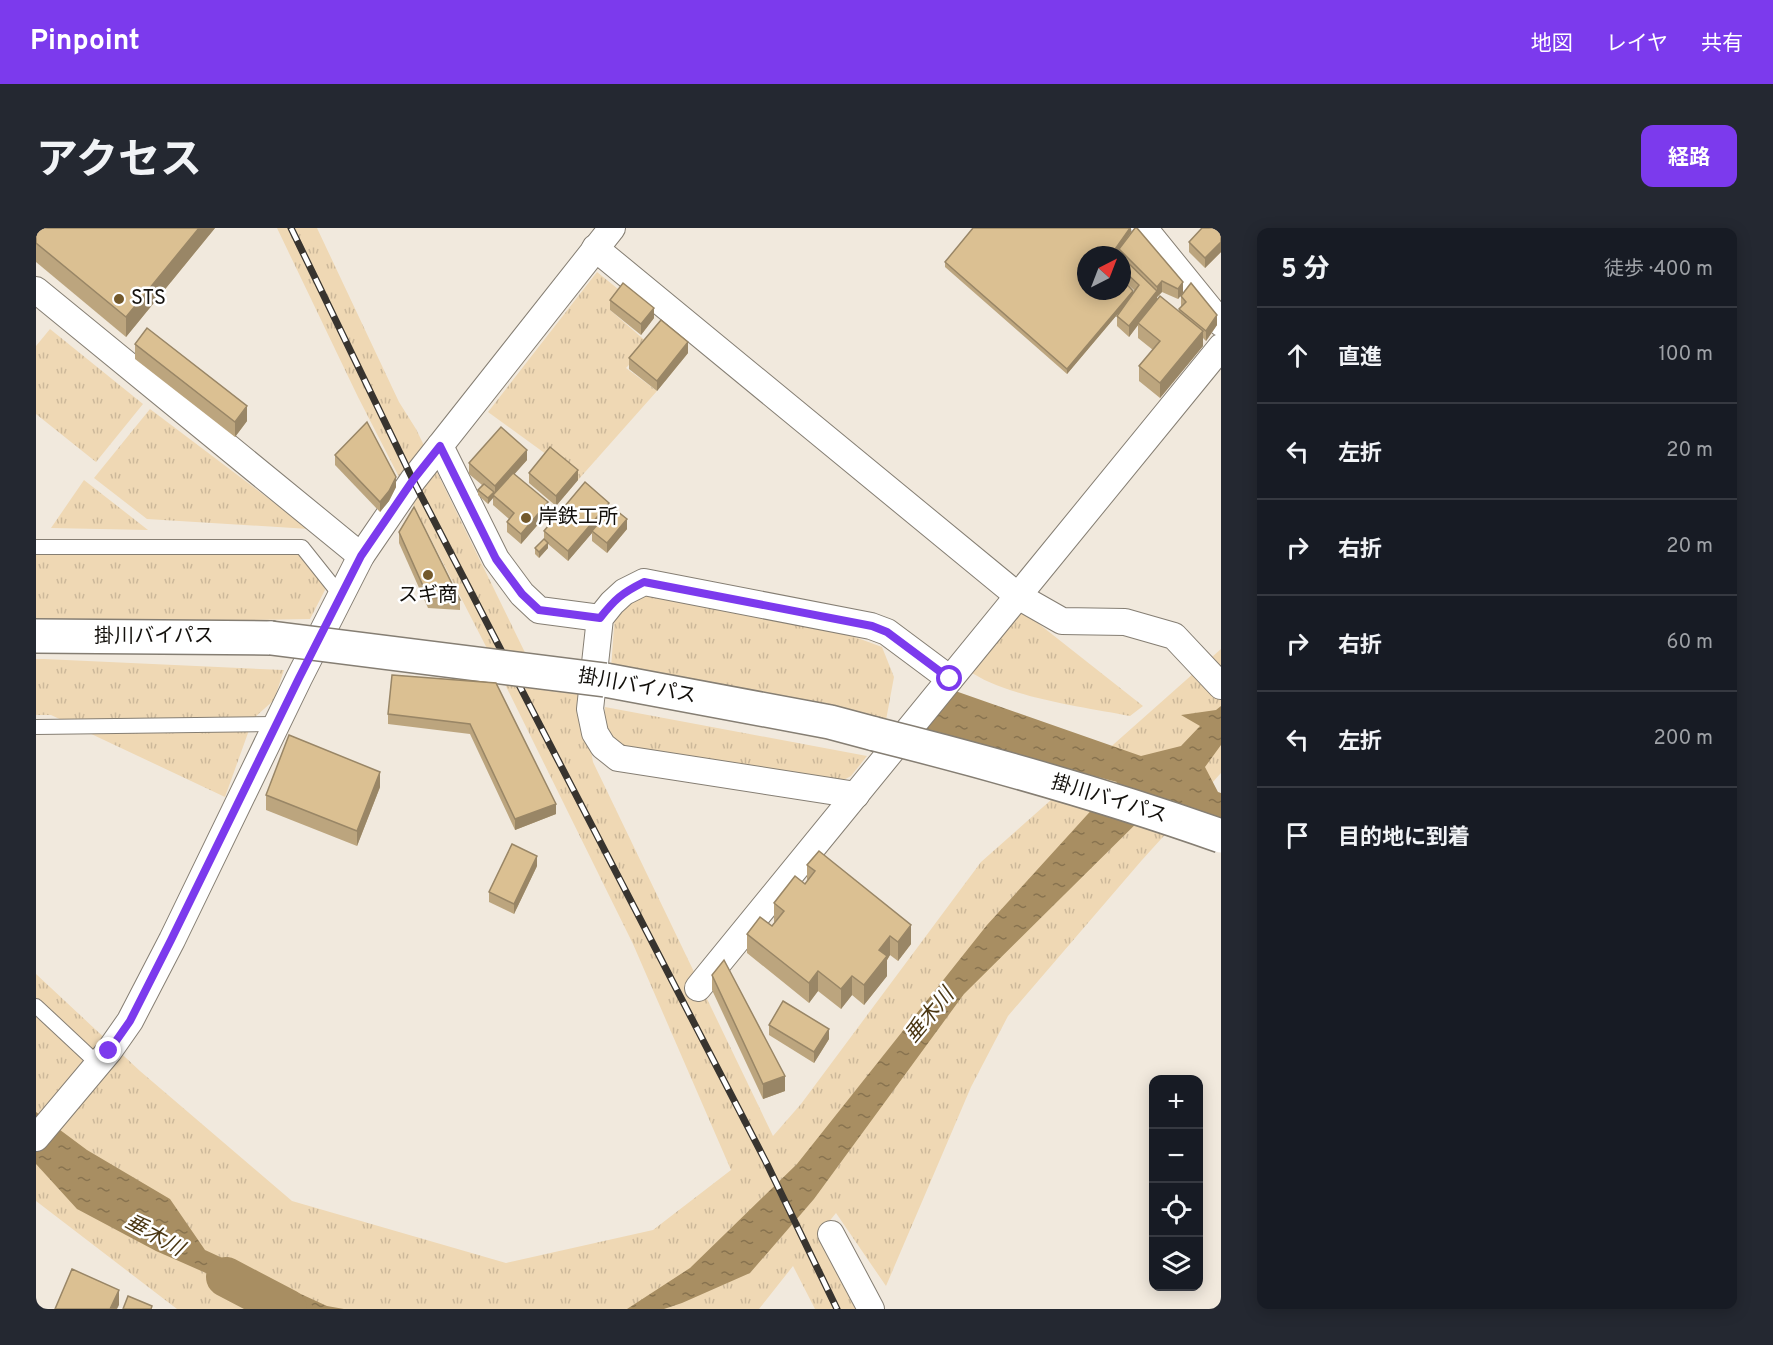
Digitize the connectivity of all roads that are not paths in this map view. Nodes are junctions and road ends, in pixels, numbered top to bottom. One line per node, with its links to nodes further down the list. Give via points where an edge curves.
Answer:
1 (612, 228): 3 (street)
2 (1144, 228): 5 (street)
3 (595, 248): 7 (street); 11 (street)
4 (36, 290): 9 (street)
5 (1221, 323)
6 (1221, 347): 11 (street)
7 (440, 446): 9 (street); 12 (street, via 496,559 522,594 539,610)
8 (36, 547): 10 (lane, via 302,547)
9 (361, 556): 10 (street)
10 (341, 596): 16 (street)
11 (1018, 596): 14 (street); 15 (street, via 1062,621 1125,622 1174,636)
12 (600, 618): 14 (street, via 624,592 644,582 872,626 895,637); 18 (street, via 590,709 595,733 618,758)
13 (36, 636): 19 (highway, 掛川バイパス, bridge, via 271,638 605,680 830,722 948,752)
14 (950, 679): 18 (street)
15 (1217, 681)
16 (276, 724): 17 (lane); 22 (street, via 130,1021)
17 (36, 728)
18 (856, 795): 20 (street)
19 (1221, 836)
20 (698, 988)
21 (36, 1006): 22 (lane)
22 (98, 1064): 23 (street)
23 (36, 1138)
24 (831, 1234): 25 (street)
25 (871, 1309)

